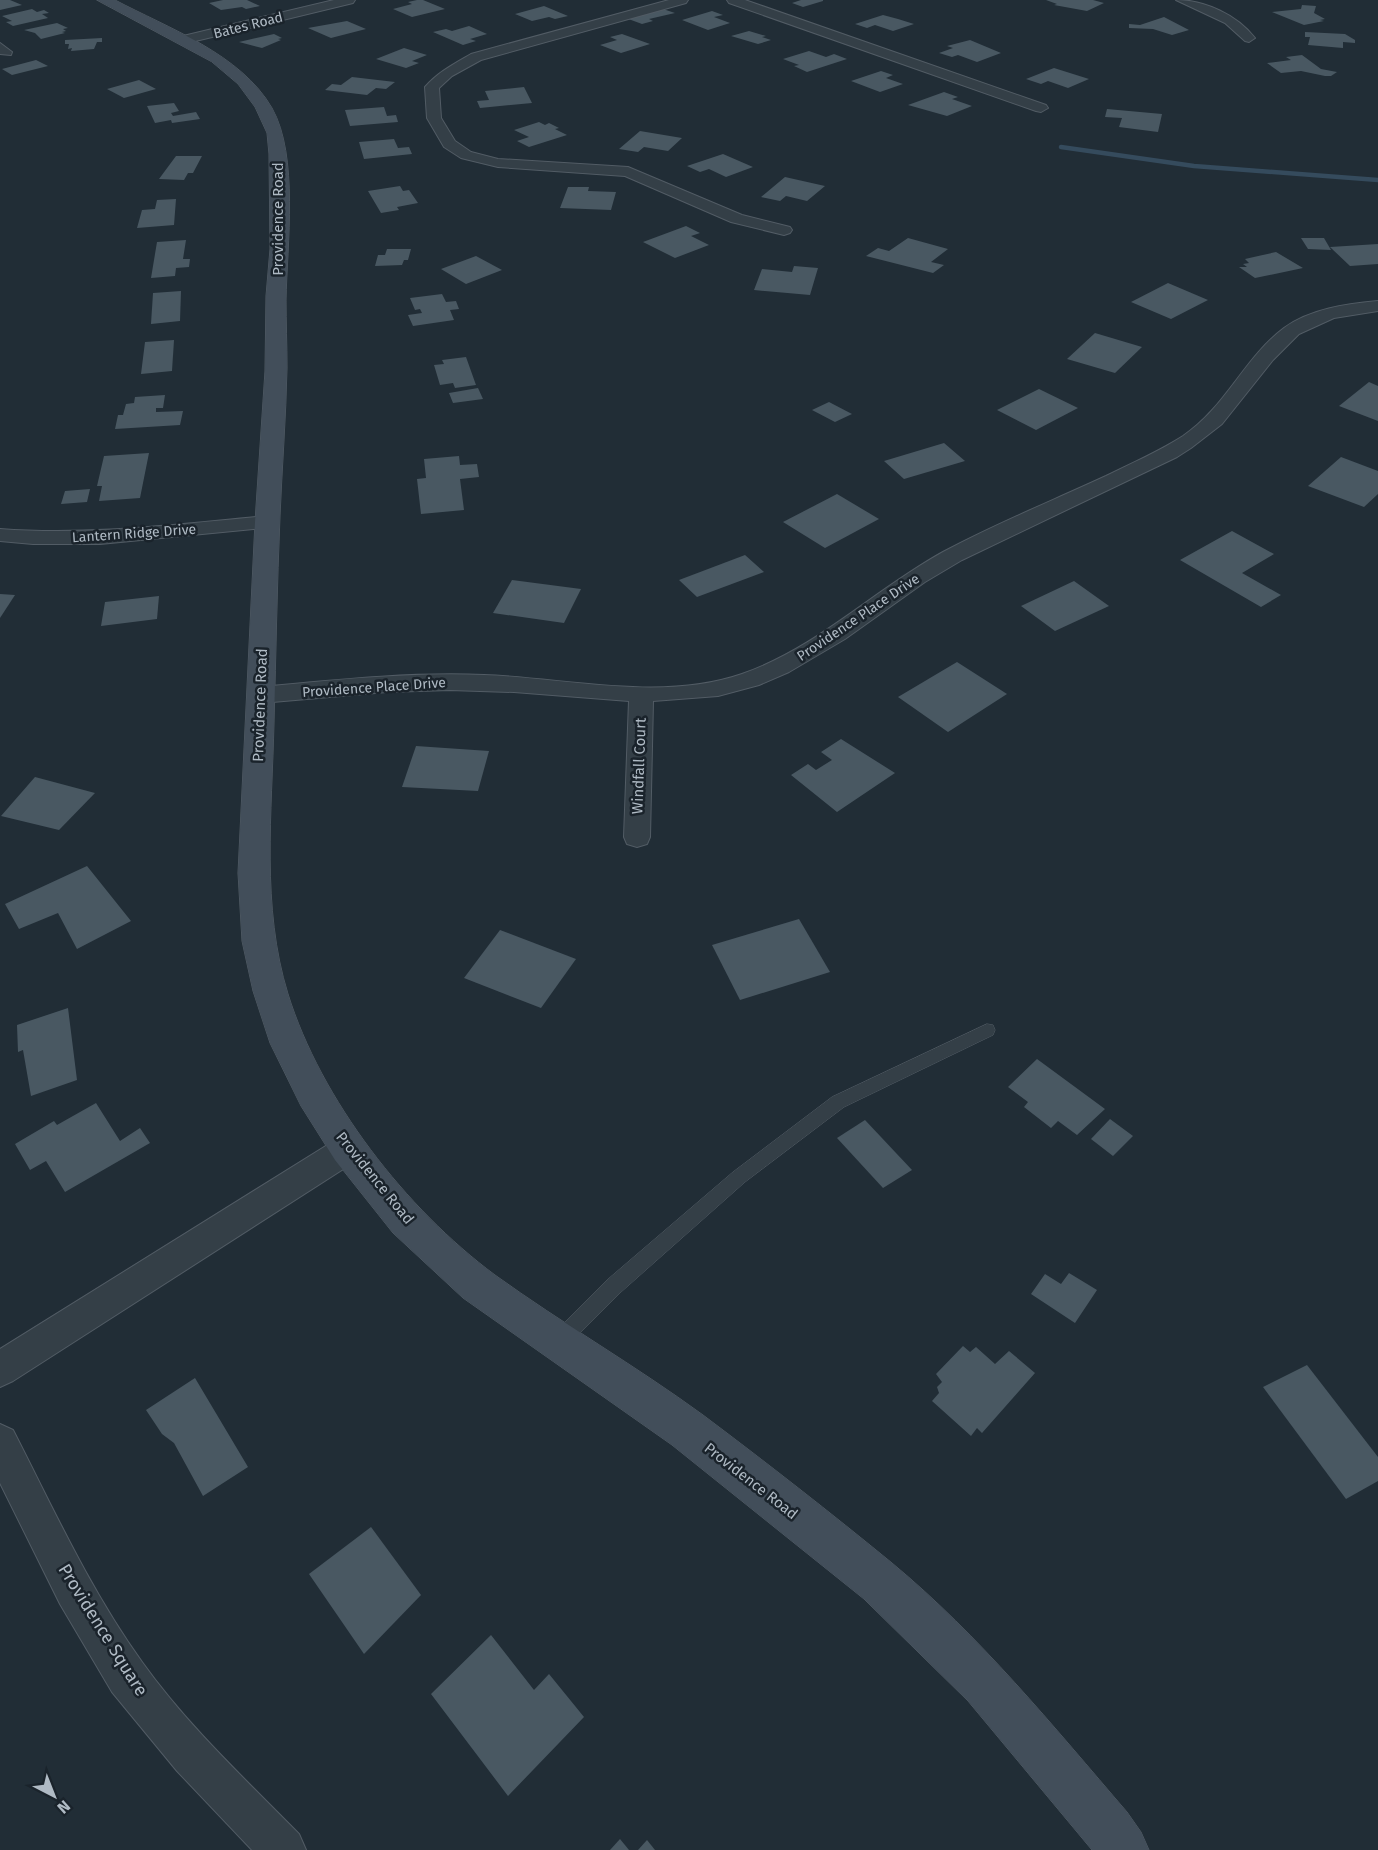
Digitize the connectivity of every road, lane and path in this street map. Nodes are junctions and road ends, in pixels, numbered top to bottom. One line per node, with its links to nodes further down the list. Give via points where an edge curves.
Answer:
1 (104, 0): 7 (street, Providence Road)
2 (348, 0): 7 (street, Bates Road)
3 (681, 0): 9 (street, via 476,57 447,73 432,87 434,118 449,144 466,155 498,163 628,172 737,219)
4 (733, 0): 8 (street)
5 (1182, 0): 6 (street, via 1229,20)
6 (1249, 38)
7 (183, 40): 11 (street, Providence Road, via 217,59 243,81 263,106 275,133 280,249)
8 (1041, 108)
9 (784, 230)
10 (1378, 306): 14 (street, Providence Place Drive, via 1327,315 1301,326 1283,338 1220,416 1170,453 947,559 782,668 719,688)
11 (267, 522): 12 (street, Lantern Ridge Drive, via 108,537); 13 (street, Providence Road)
12 (0, 535)
13 (261, 695): 14 (street, Providence Place Drive, via 449,681); 17 (street, Providence Road, via 254,873 259,941 270,991 288,1043)
14 (641, 695): 15 (street, Windfall Court)
15 (637, 837)
16 (987, 1030): 18 (lane, via 838,1102 739,1177 614,1286)
17 (348, 1149): 18 (street, Providence Road, via 407,1221 477,1285); 19 (street)
18 (558, 1341): 22 (street, Providence Road, via 687,1430 880,1583 985,1684)
19 (0, 1369)
20 (0, 1443): 21 (street, Providence Square, via 74,1590 127,1677 192,1756)
21 (283, 1850)
22 (1123, 1850)

